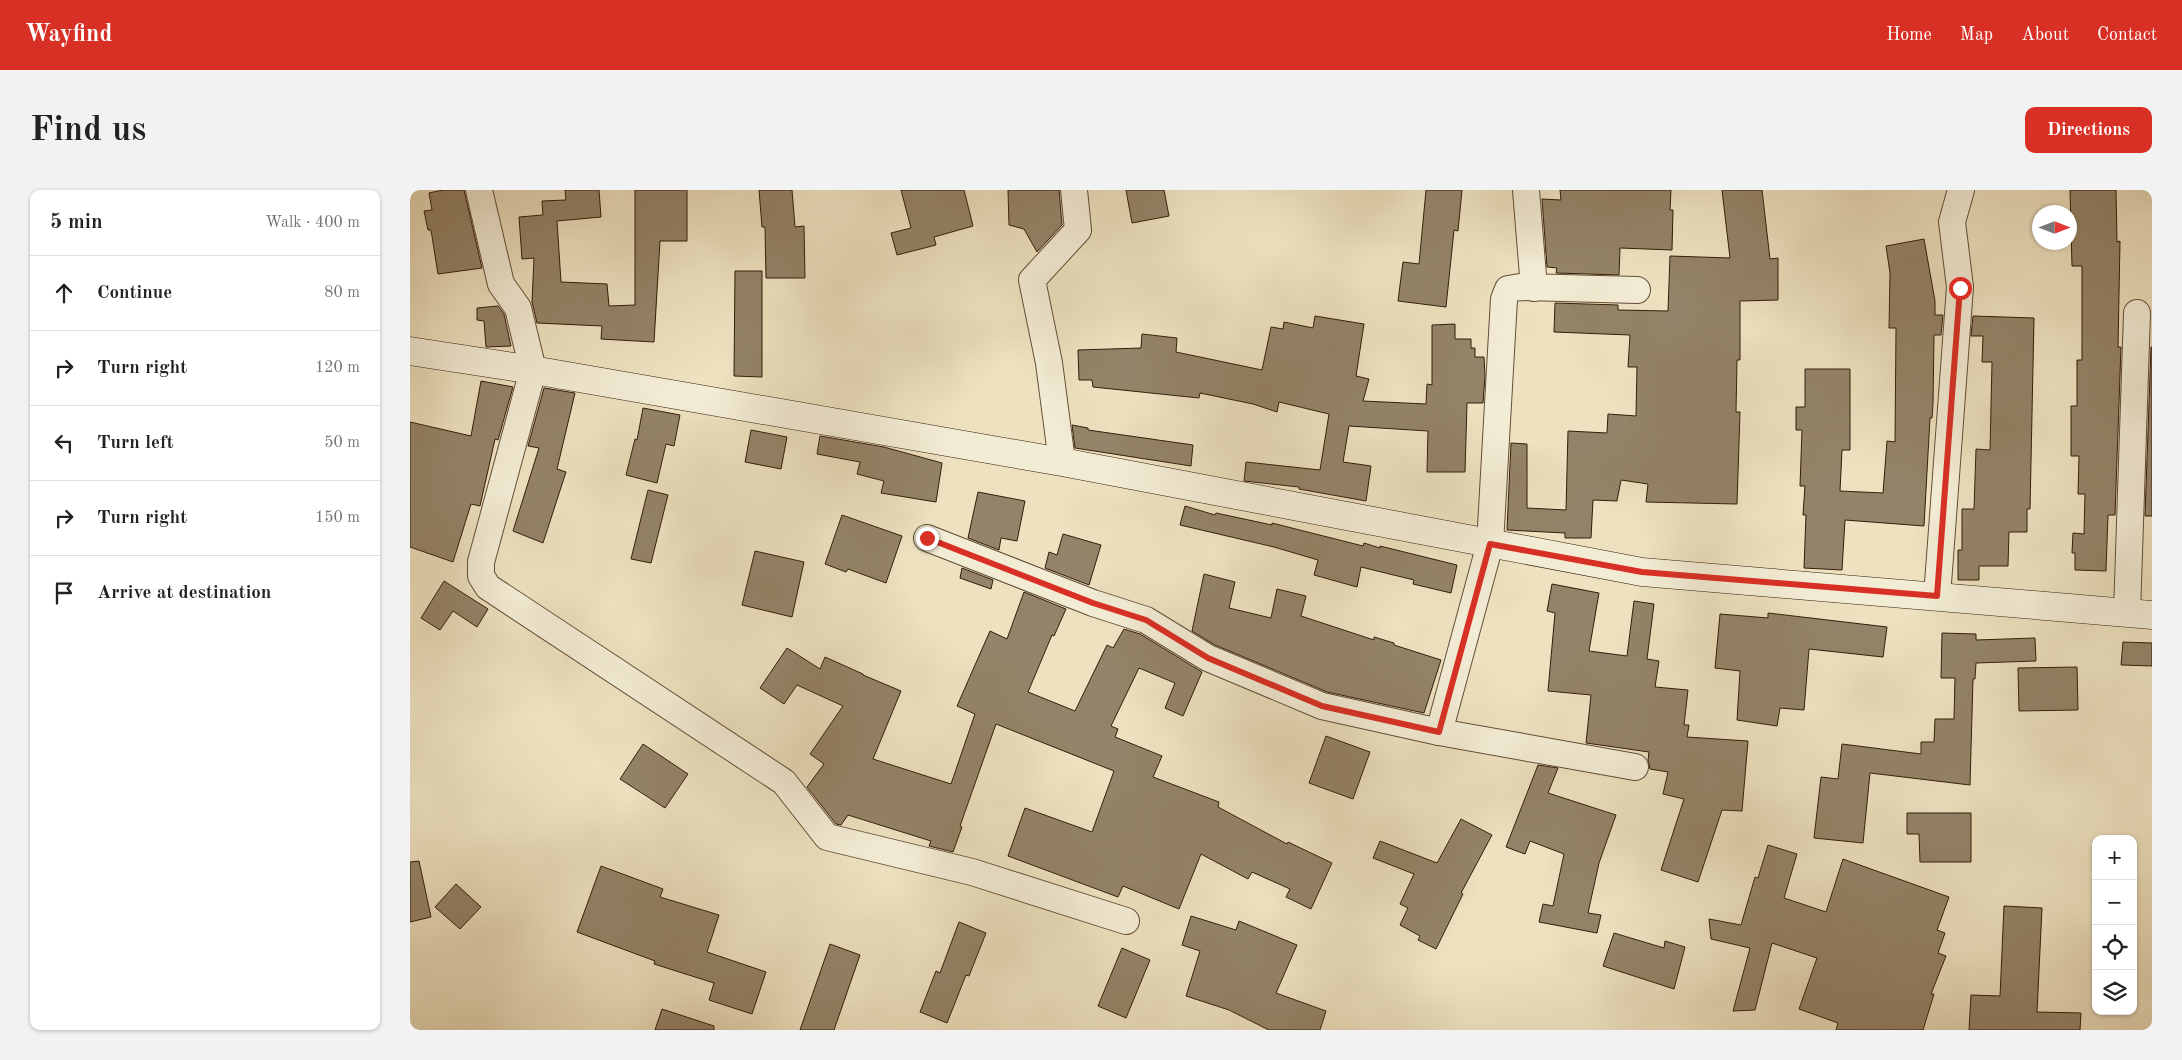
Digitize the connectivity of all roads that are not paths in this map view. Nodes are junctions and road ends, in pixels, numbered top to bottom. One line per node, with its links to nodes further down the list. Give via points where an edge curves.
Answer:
1 (479, 190): 9 (street, via 501,284 518,308)
2 (1074, 190): 10 (street, via 1078,230 1032,280 1049,363)
3 (1526, 190): 5 (street)
4 (1961, 190): 13 (street, via 1952,222 1960,288)
5 (1534, 288): 6 (street); 12 (street, via 1508,289 1504,299)
6 (1637, 290)
7 (2137, 313): 14 (street)
8 (410, 351): 9 (main road)
9 (532, 370): 10 (main road); 17 (street, via 481,562 481,576 488,587 784,782 827,837 972,872)
10 (1062, 462): 12 (main road)
11 (927, 538): 15 (street, via 1093,603 1146,620 1208,658 1322,706)
12 (1490, 544): 13 (main road, via 1642,572); 15 (street)
13 (1937, 596): 14 (main road)
14 (2140, 614)
15 (1439, 732): 16 (street)
16 (1635, 767)
17 (1126, 921)

